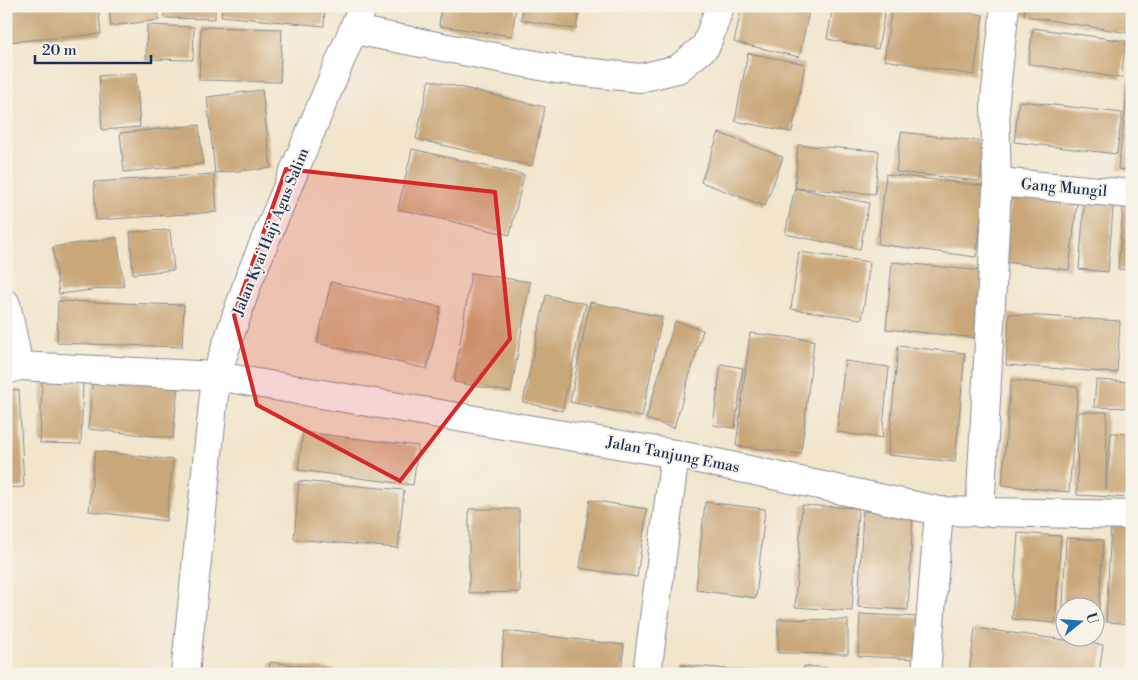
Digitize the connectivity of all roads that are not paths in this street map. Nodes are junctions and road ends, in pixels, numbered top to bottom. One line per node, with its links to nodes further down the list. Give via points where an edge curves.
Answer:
1 (720, 6): 3 (street, via 706,46 678,69 640,78 556,69)
2 (1005, 6): 4 (street, via 995,100)
3 (358, 18): 8 (street, Jalan Kyai Haji Agus Salim, via 248,279)
4 (997, 182): 5 (street, Gang Mungil); 11 (street)
5 (1132, 194)
6 (6, 304): 7 (street)
7 (13, 368): 8 (street, Jalan Tanjung Emas)
8 (216, 376): 9 (street, Jalan Tanjung Emas); 13 (street, Jalan Kyai Haji Agus Salim)
9 (675, 454): 10 (street, Jalan Tanjung Emas); 14 (street)
10 (939, 511): 11 (street, Jalan Tanjung Emas); 15 (street)
11 (980, 513): 12 (street, Jalan Tanjung Emas)
12 (1132, 515)
13 (185, 674)
14 (647, 674)
15 (926, 674)

